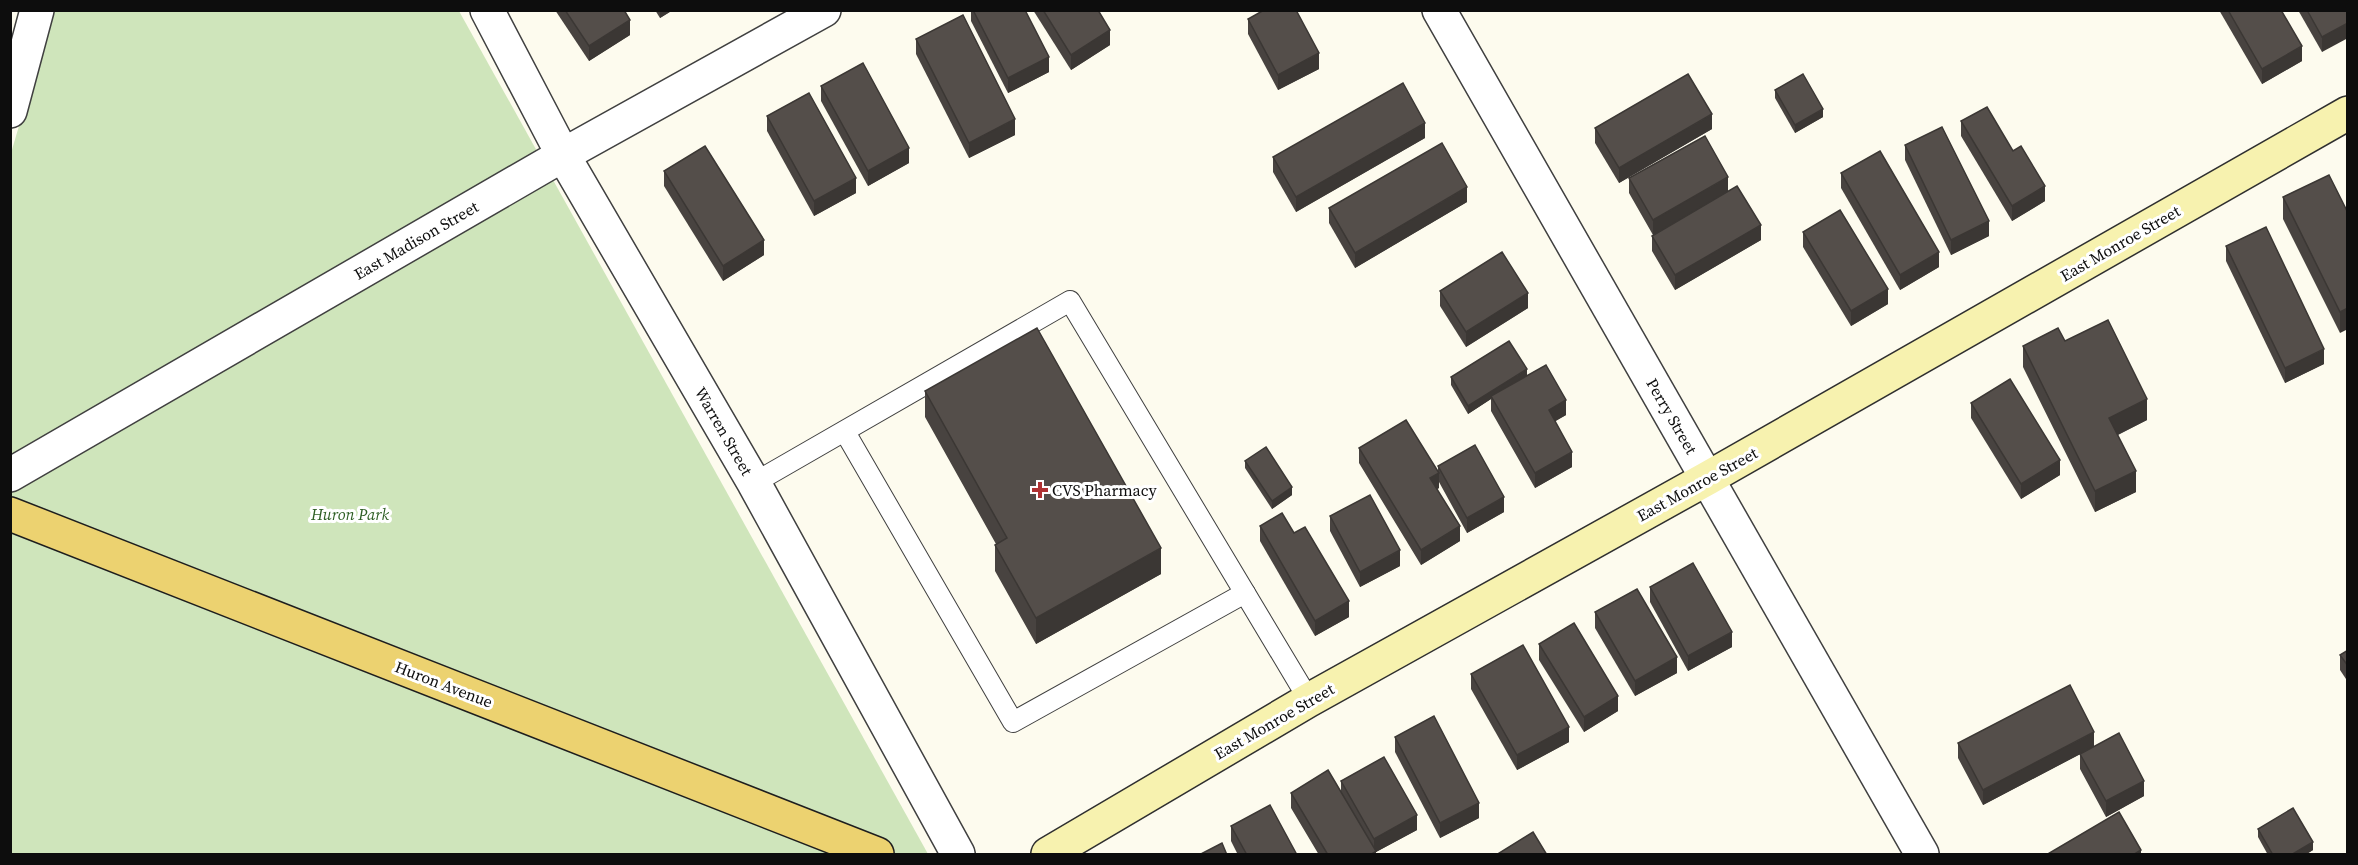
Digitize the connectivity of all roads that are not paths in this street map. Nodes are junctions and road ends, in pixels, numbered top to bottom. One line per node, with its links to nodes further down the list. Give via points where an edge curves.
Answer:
1 (37, 10): 5 (street)
2 (487, 10): 7 (street, Warren Street)
3 (824, 10): 7 (street, East Madison Street)
4 (1439, 10): 10 (street, Perry Street)
5 (10, 111)
6 (2348, 113): 10 (main road, East Monroe Street)
7 (563, 155): 9 (street, East Madison Street); 11 (street, Warren Street)
8 (845, 432): 11 (lane); 13 (lane, via 1013,722); 13 (lane, via 1070,301)
9 (10, 475)
10 (1708, 478): 14 (main road, East Monroe Street); 18 (street, Perry Street)
11 (754, 483): 16 (street, Warren Street)
12 (10, 514): 15 (main road, Huron Avenue)
13 (1245, 593): 14 (lane)
14 (1309, 700): 17 (main road, East Monroe Street)
15 (877, 855)
16 (958, 855)
17 (1048, 855)
18 (1922, 855)

